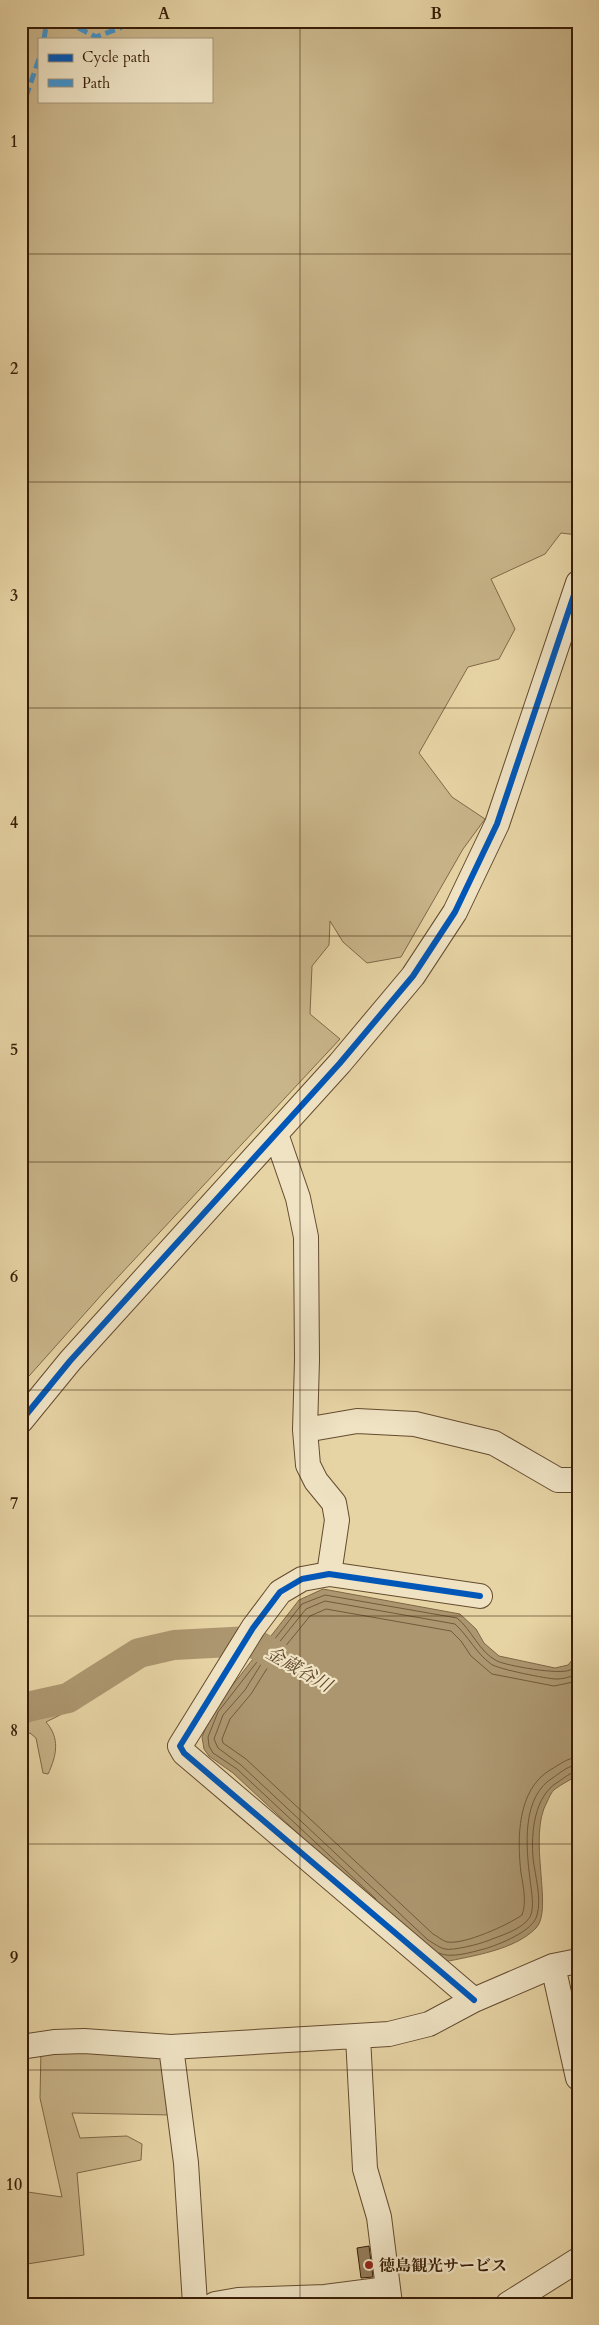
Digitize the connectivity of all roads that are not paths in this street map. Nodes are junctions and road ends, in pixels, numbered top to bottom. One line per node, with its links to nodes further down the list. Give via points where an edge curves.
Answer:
1 (578, 583): 2 (street, via 497,824 456,912 413,976)
2 (276, 1134): 3 (street, via 70,1361); 4 (street, via 298,1198 306,1237)
3 (21, 1421)
4 (305, 1430): 5 (street, via 357,1421 415,1424 494,1443 558,1480); 6 (street, via 308,1465 334,1503 337,1520)
5 (578, 1480)
6 (329, 1574): 7 (street); 10 (street, via 302,1579 280,1592 253,1628 180,1746 184,1754)
7 (480, 1596)
8 (578, 1961): 9 (street)
9 (553, 1966): 10 (street); 14 (street)
10 (474, 2000): 11 (street, via 429,2024 389,2034)
11 (358, 2037): 13 (street); 16 (street, via 365,2169 379,2218)
12 (21, 2047): 13 (street, via 84,2041)
13 (170, 2047): 17 (street, via 186,2163)
14 (578, 2078)
15 (578, 2260): 19 (street)
16 (389, 2297): 18 (street, via 238,2300)
17 (195, 2304)
18 (215, 2304)
19 (508, 2304)

